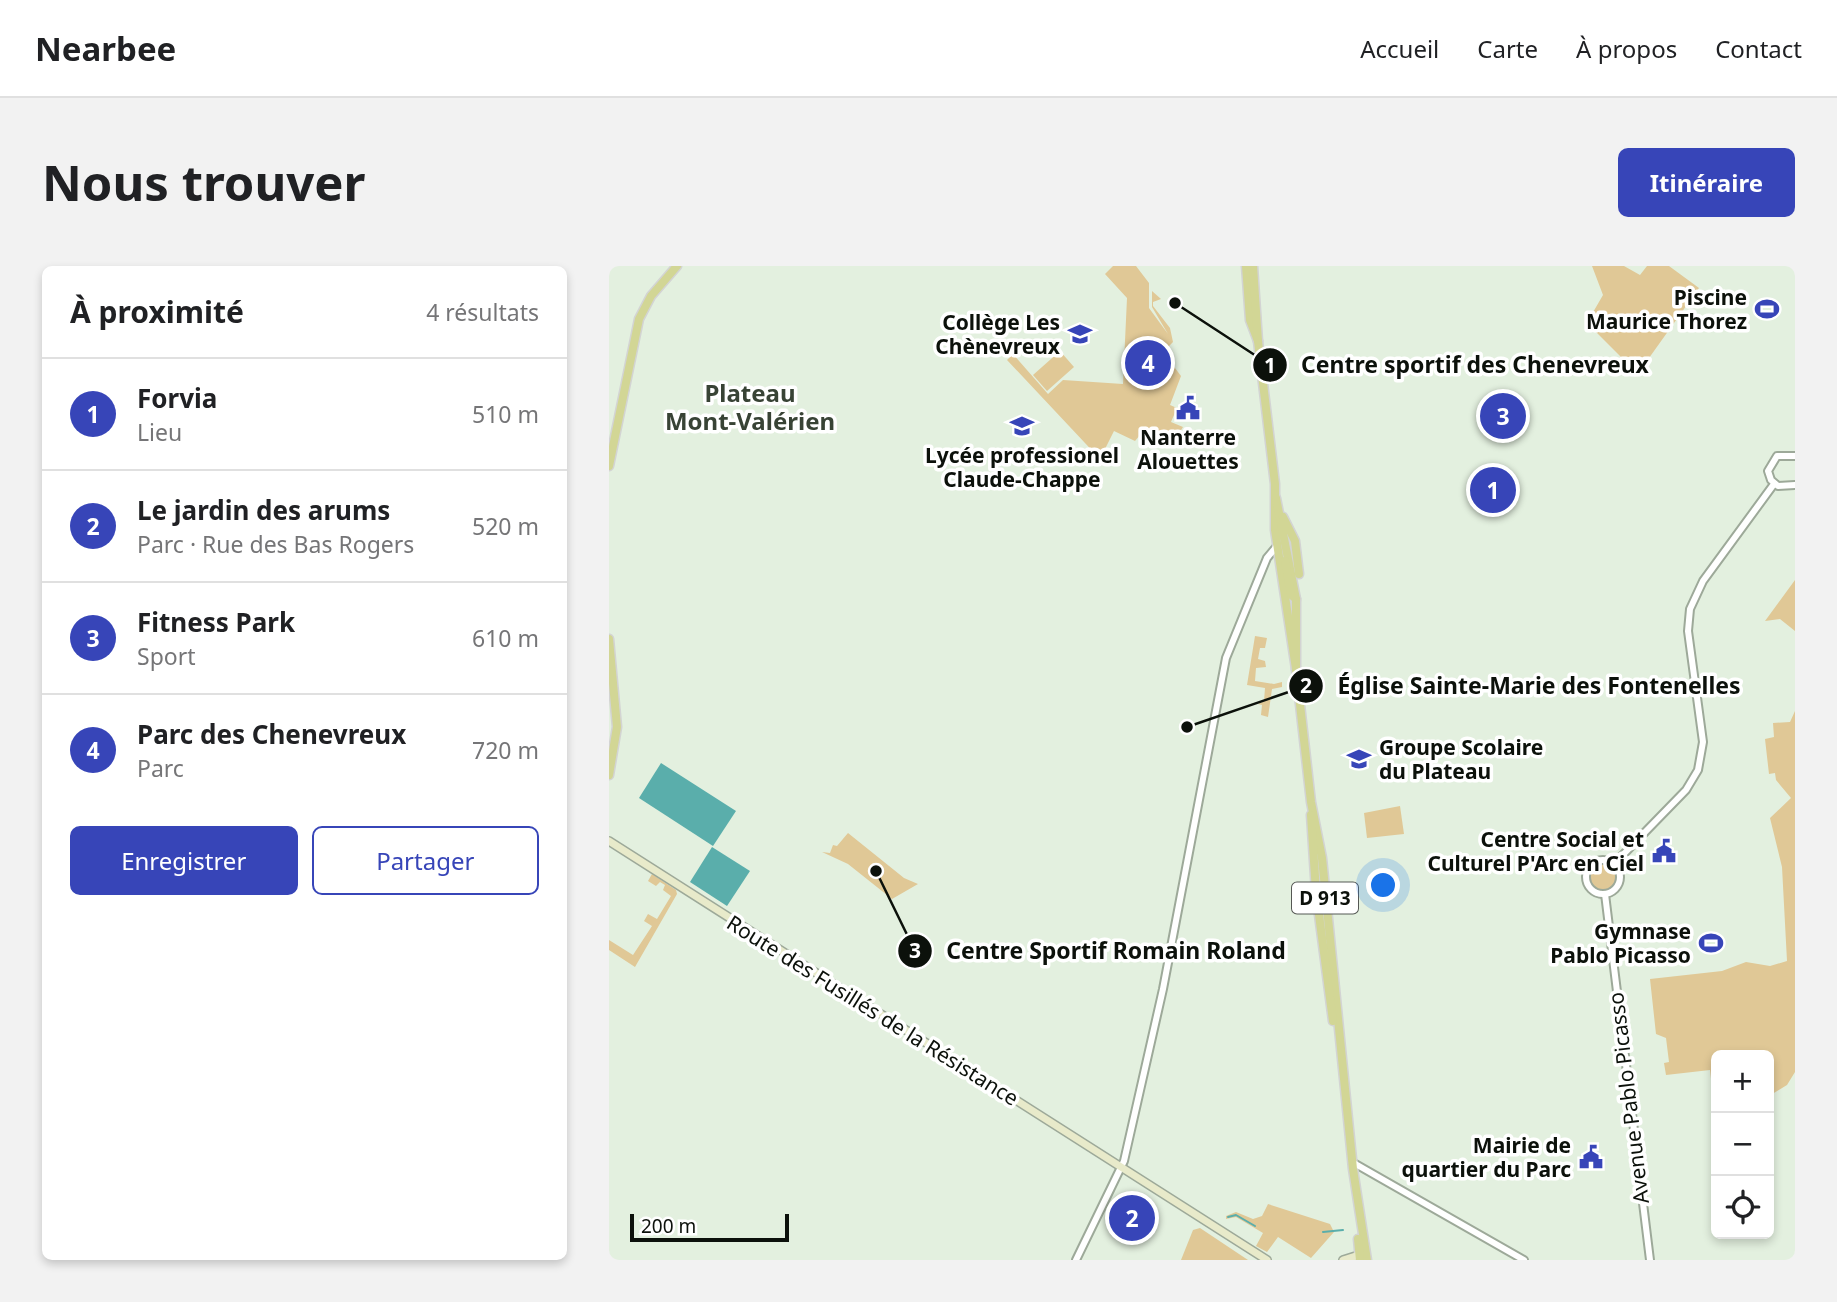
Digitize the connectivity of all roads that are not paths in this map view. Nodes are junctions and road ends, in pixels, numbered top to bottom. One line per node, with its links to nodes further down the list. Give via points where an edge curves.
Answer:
1 (677, 266): 6 (main road, via 639,319)
2 (1246, 266): 4 (main road, D 913, via 1251,320)
3 (1253, 266): 4 (main road, D 913)
4 (1258, 341): 9 (main road, D 913)
5 (1794, 455): 7 (street, via 1780,454 1772,460 1768,471)
6 (609, 466)
7 (1774, 484): 8 (street, via 1782,488); 20 (street, Avenue Pablo Picasso, via 1715,563 1690,609 1688,631 1703,742 1698,771 1686,790)
8 (1795, 485)
9 (1276, 498): 10 (main road, D 913, via 1291,529); 11 (main road, D 913)
10 (1290, 541): 11 (main road); 12 (main road, D 913); 13 (main road, D 913, via 1301,610)
11 (1277, 545): 12 (main road, via 1290,595); 15 (main road, D 913); 23 (street, via 1263,566 1226,658 1160,1005)
12 (1296, 599): 13 (main road, D 913)
13 (1298, 635): 15 (main road, D 913)
14 (609, 639): 16 (main road, via 617,727)
15 (1296, 669): 22 (main road, D 913, via 1316,892)
16 (609, 775)
17 (609, 841): 19 (main road, Route des Fusillés de la Résistance)
18 (609, 847): 19 (main road, Route des Fusillés de la Résistance)
19 (625, 852): 23 (main road, Route des Fusillés de la Résistance)
20 (1614, 864): 21 (street, Avenue Pablo Picasso, via 1620,873 1619,884); 21 (street, Avenue Pablo Picasso, via 1597,860 1586,874 1590,889)
21 (1605, 894): 29 (street, Avenue Pablo Picasso)
22 (1352, 1165): 24 (main road, D 913); 28 (street)
23 (1121, 1168): 25 (street); 26 (main road, Route des Fusillés de la Résistance)
24 (1363, 1257): 27 (main road)
25 (1076, 1260)
26 (1267, 1260)
27 (1343, 1260)
28 (1524, 1260)
29 (1650, 1260)

